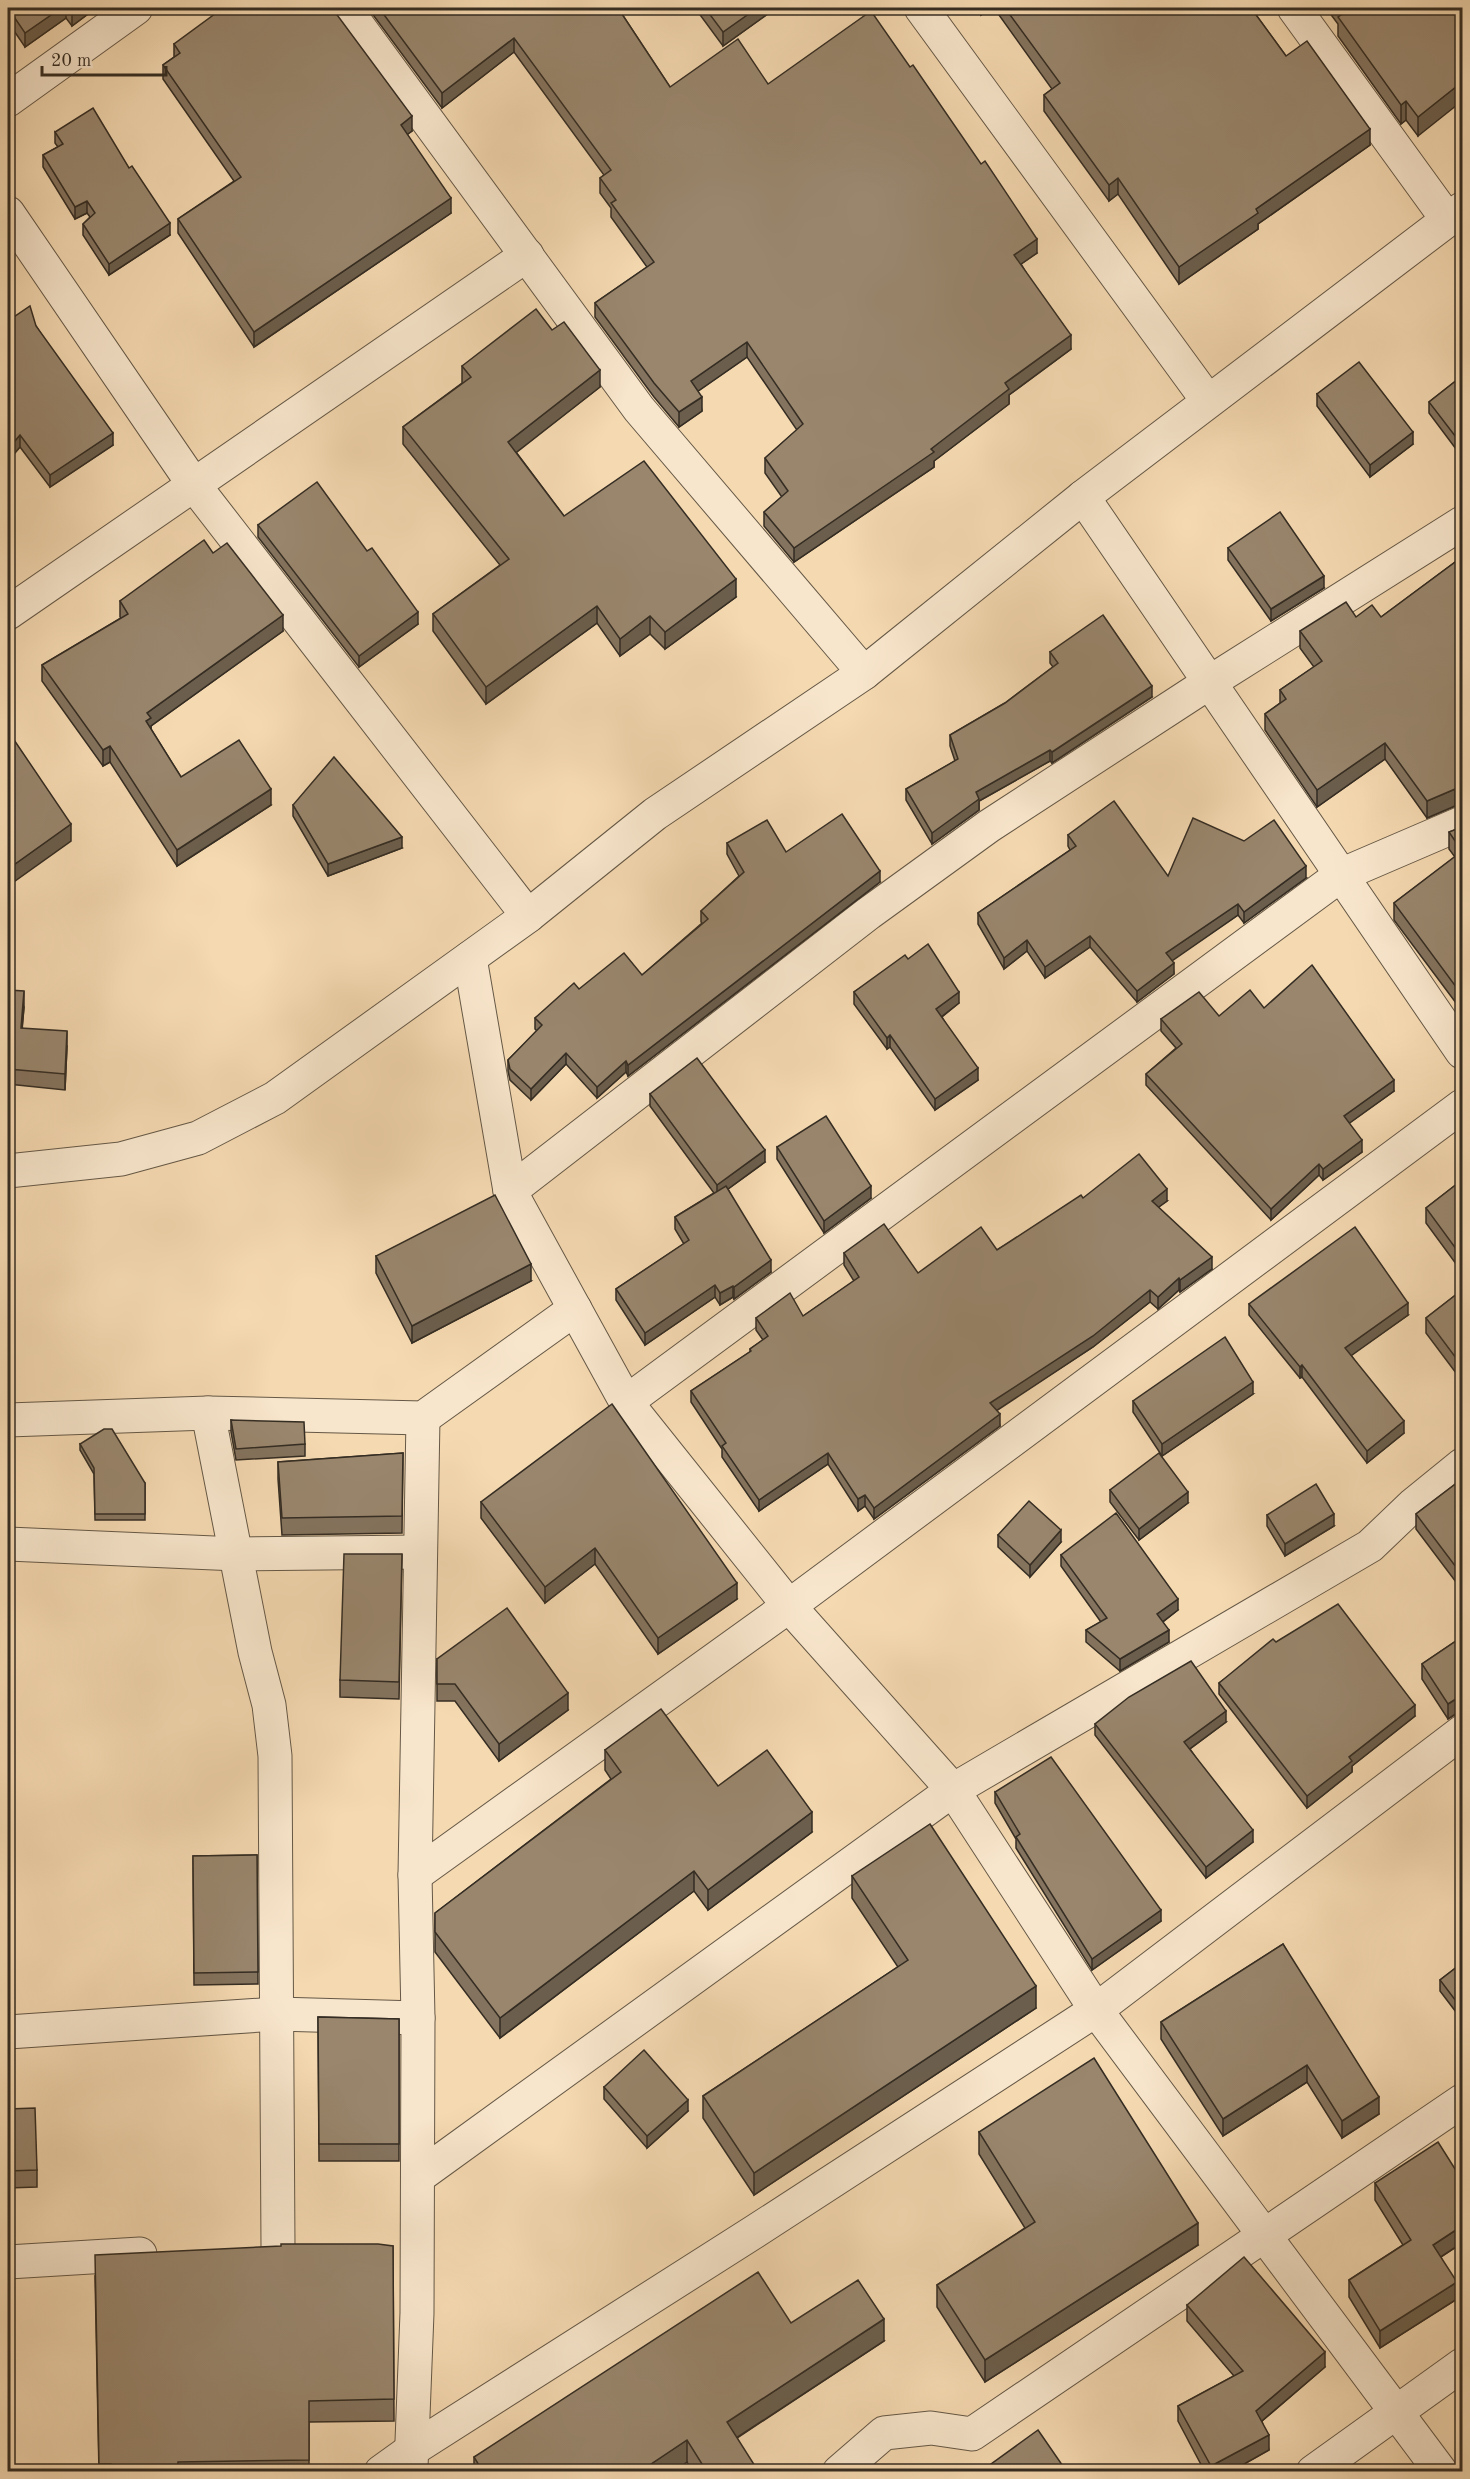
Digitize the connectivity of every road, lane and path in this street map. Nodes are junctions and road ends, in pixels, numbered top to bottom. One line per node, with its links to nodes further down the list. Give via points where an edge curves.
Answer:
1 (136, 8): 5 (street)
2 (345, 8): 8 (street)
3 (921, 8): 9 (street)
4 (1294, 8): 7 (street)
5 (8, 100)
6 (8, 213): 10 (street)
7 (1455, 214): 9 (street)
8 (527, 255): 10 (street); 14 (street, via 639,408)
9 (1208, 401): 11 (street)
10 (194, 485): 13 (street); 18 (street)
11 (1083, 497): 14 (street); 15 (street)
12 (1462, 523): 15 (street)
13 (8, 613)
14 (864, 673): 18 (street, via 655,814)
15 (1210, 682): 17 (street); 23 (street, via 989,826 868,913)
16 (1462, 823): 17 (street)
17 (1341, 875): 20 (street); 25 (street)
18 (528, 916): 19 (street)
19 (470, 958): 22 (street, via 275,1098 198,1138 121,1159); 23 (street)
20 (1462, 1052)
21 (1462, 1106): 33 (street)
22 (8, 1171)
23 (510, 1191): 24 (street)
24 (575, 1309): 25 (street); 27 (street)
25 (626, 1402): 33 (street)
26 (208, 1413): 27 (street); 28 (street); 32 (street)
27 (423, 1418): 31 (street)
28 (8, 1420)
29 (1462, 1465): 35 (street, via 1370,1546)
30 (8, 1544): 32 (street)
31 (420, 1552): 32 (street); 36 (street)
32 (237, 1554): 38 (street, via 269,1705 275,1756)
33 (789, 1606): 35 (street); 36 (street)
34 (1462, 1732): 37 (street)
35 (952, 1790): 37 (street); 42 (street)
36 (415, 1875): 39 (street)
37 (1096, 2010): 43 (street); 51 (street)
38 (277, 2014): 39 (street); 40 (street); 45 (street)
39 (418, 2018): 42 (street)
40 (8, 2032)
41 (1462, 2101): 43 (street)
42 (418, 2177): 51 (street, via 404,2250)
43 (1265, 2237): 50 (street); 53 (street, via 972,2434 931,2428 884,2433)
44 (312, 2246): 45 (street)
45 (278, 2247): 46 (street)
46 (243, 2249)
47 (172, 2253): 48 (street)
48 (8, 2262)
49 (1462, 2365): 50 (street)
50 (1398, 2411): 54 (street); 55 (street)
51 (412, 2460): 52 (street)
52 (381, 2472)
53 (839, 2472)
54 (1313, 2472)
55 (1441, 2472)

